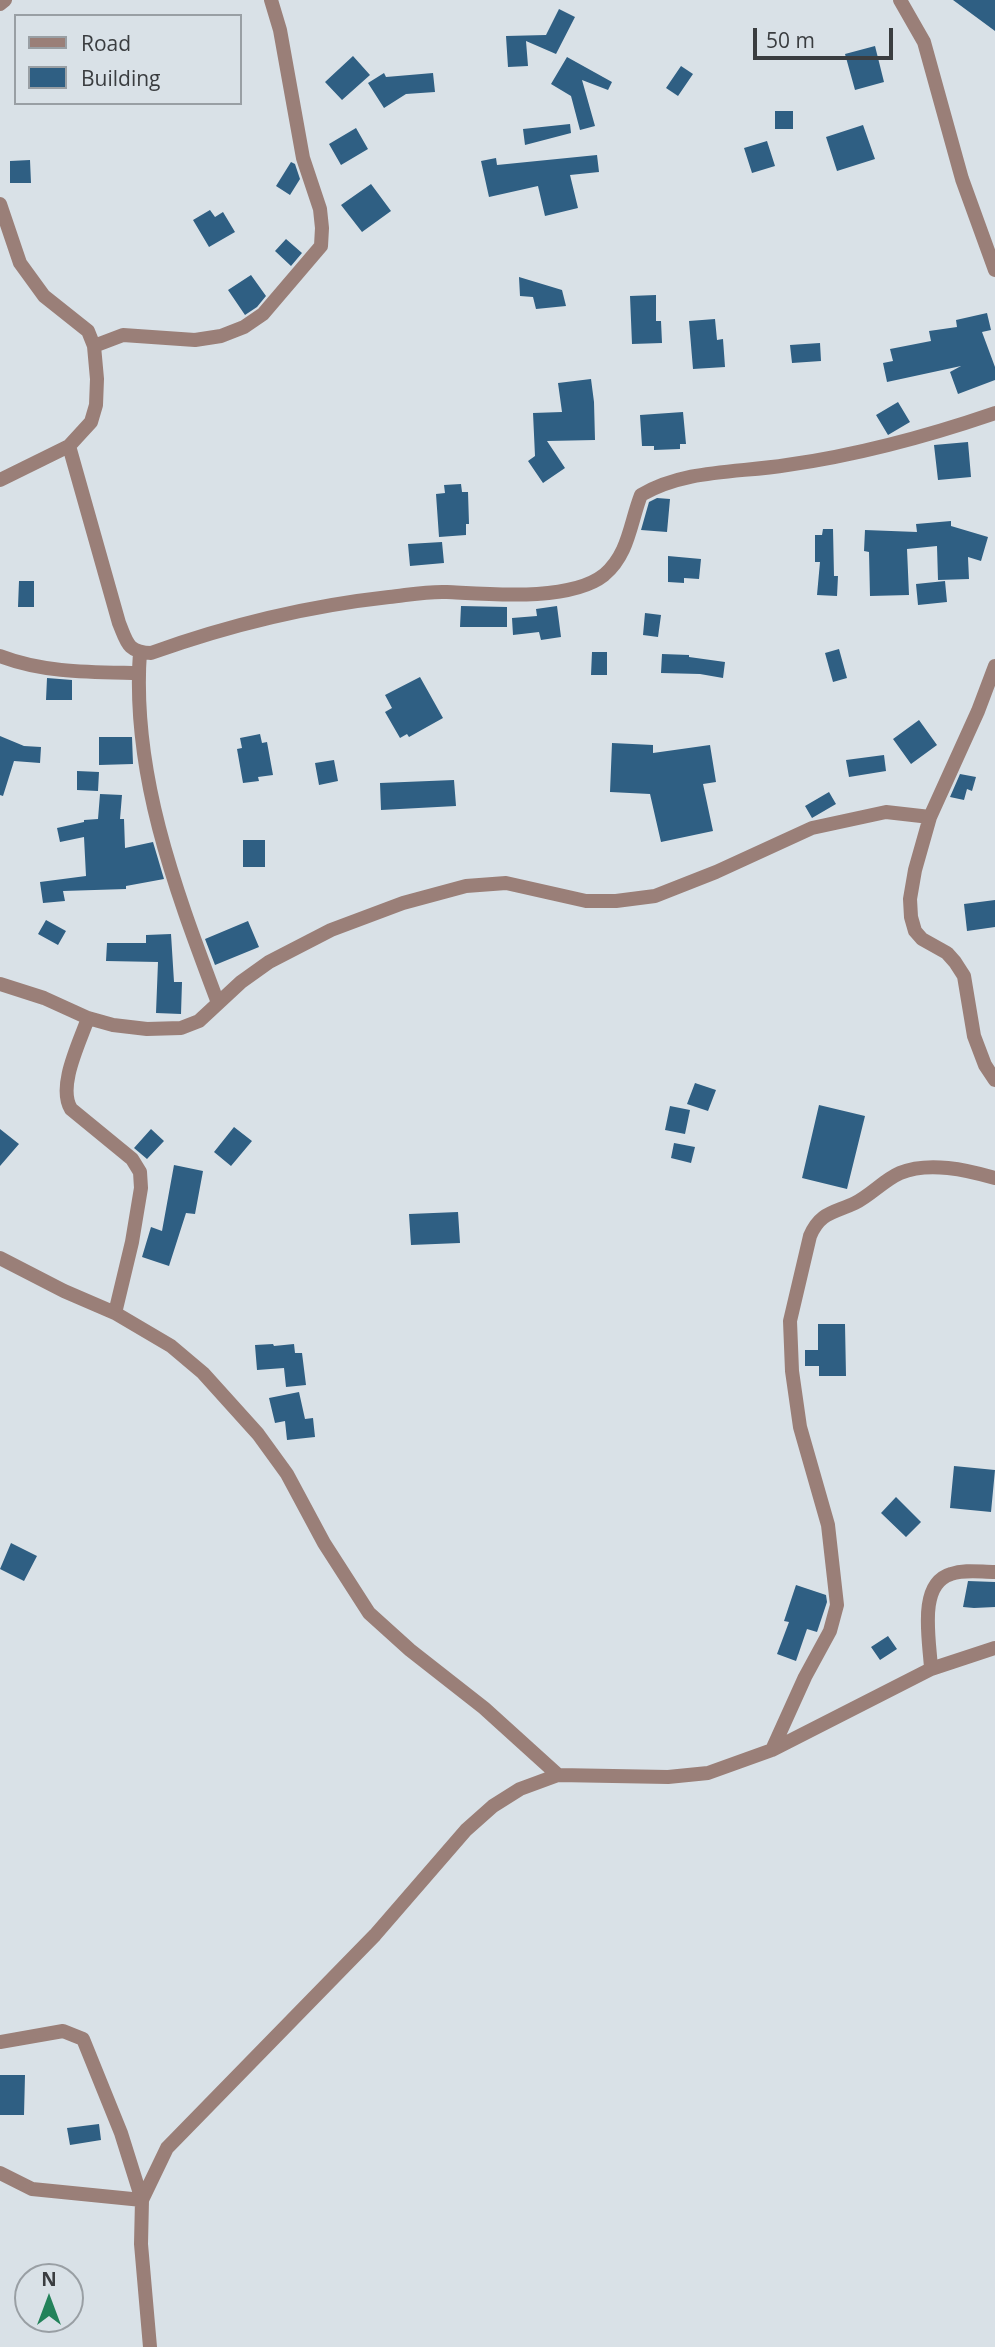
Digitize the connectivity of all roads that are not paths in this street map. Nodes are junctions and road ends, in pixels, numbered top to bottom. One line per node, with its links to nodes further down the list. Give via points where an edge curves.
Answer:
1 (5, 0): 4 (street)
2 (271, 0): 7 (street, via 303,158 320,209 321,246 263,314 244,327 221,337 195,340 123,335)
3 (900, 0): 6 (street, via 924,42 962,180)
4 (0, 4)
5 (0, 204): 7 (street, via 20,263 44,296 88,331)
6 (995, 270)
7 (94, 346): 9 (street, via 96,405 91,422)
8 (995, 414): 11 (street, via 938,433 853,452 659,484 641,495 624,550 604,575 582,586 546,593 443,592 339,603 248,622)
9 (69, 446): 10 (street); 11 (street, via 119,622 129,647)
10 (0, 480)
11 (140, 653): 14 (street)
12 (0, 656): 14 (street, via 74,672)
13 (995, 666): 15 (street)
14 (138, 674): 17 (street, via 154,812)
15 (930, 817): 17 (street, via 886,812 812,828 655,896 586,901 506,883 466,886 331,930 269,962); 19 (street, via 915,870 911,917 922,940 947,953 964,976 974,1036)
16 (0, 984): 18 (street)
17 (218, 1003): 18 (street, via 199,1021 181,1028 147,1029)
18 (88, 1018): 22 (street, via 66,1084 66,1101 132,1158 140,1172 132,1242)
19 (995, 1080)
20 (995, 1178): 26 (street, via 920,1168 899,1174 815,1223 790,1321 792,1371 800,1427 828,1525 837,1605 830,1631)
21 (0, 1258): 22 (street)
22 (115, 1313): 27 (street, via 195,1366 258,1434 287,1474 369,1613)
23 (995, 1572): 25 (street, via 948,1574 936,1582 928,1610)
24 (995, 1648): 25 (street)
25 (931, 1669): 26 (street)
26 (772, 1750): 27 (street, via 708,1773)
27 (558, 1775): 30 (street, via 520,1789 466,1830 375,1935 167,2148)
28 (0, 2042): 30 (street, via 63,2031 83,2039)
29 (0, 2173): 30 (street, via 32,2189)
30 (142, 2200): 31 (street)
31 (149, 2347)

